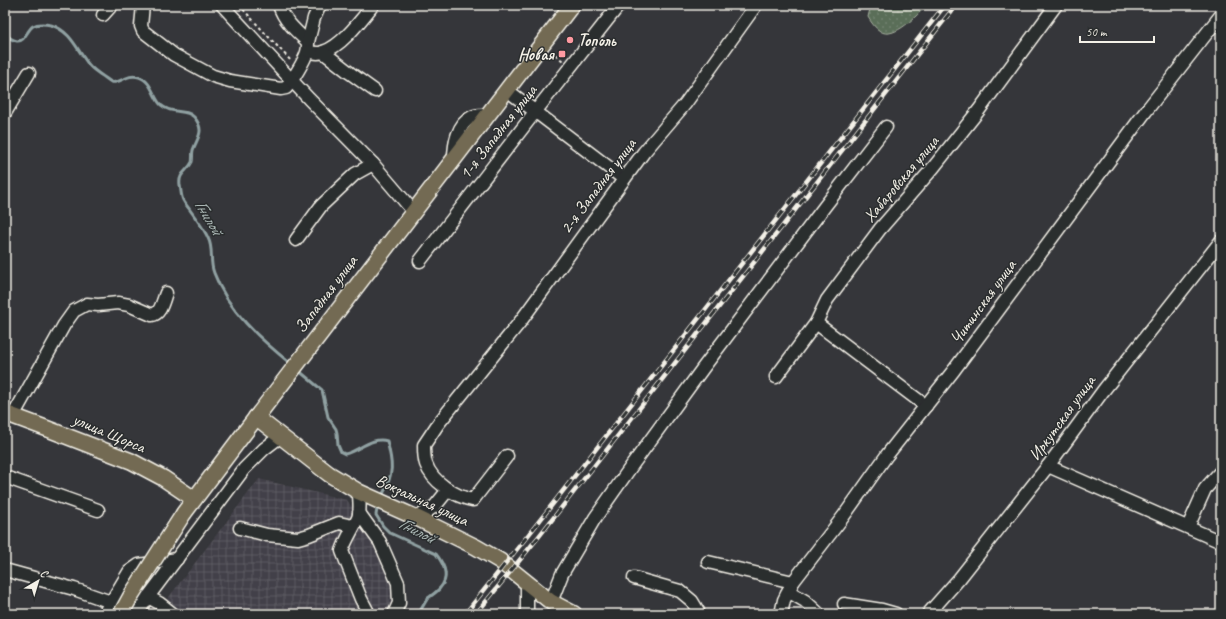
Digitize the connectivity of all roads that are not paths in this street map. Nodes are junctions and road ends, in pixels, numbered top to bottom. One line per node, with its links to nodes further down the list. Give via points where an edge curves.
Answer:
1 (112, 5): 12 (street)
2 (143, 5): 16 (street, via 143,31 174,55 213,76 281,89 286,88)
3 (222, 5): 16 (street)
4 (279, 5): 13 (street, via 285,19)
5 (320, 5): 13 (street, via 314,18)
6 (373, 5): 14 (street, via 348,35)
7 (572, 5): 17 (main road, Западная улица)
8 (620, 5): 19 (street, 1-я Западная улица)
9 (1056, 5): 29 (street, Хабаровская улица, via 979,110 880,229 831,294)
10 (753, 6): 23 (street, 2-я Западная улица, via 685,104)
11 (1221, 14): 31 (street, Читинская улица, via 1146,110)
12 (103, 15)
13 (308, 46): 14 (street, via 315,53); 16 (street)
14 (323, 52): 18 (street)
15 (29, 73): 20 (street)
16 (292, 81): 22 (street)
17 (507, 90): 19 (street); 24 (main road, Западная улица)
18 (375, 91)
19 (535, 112): 23 (street); 27 (street, 1-я Западная улица)
20 (5, 113)
21 (886, 128): 57 (street, via 633,464 595,518 562,574)
22 (373, 164): 24 (street); 25 (street, via 355,174 321,206)
23 (624, 180): 39 (street, 2-я Западная улица, via 520,322 424,445 426,465)
24 (413, 211): 33 (main road, Западная улица)
25 (296, 240)
26 (1221, 240): 36 (street, Иркутская улица, via 1102,391)
27 (420, 261)
28 (166, 293): 32 (street, via 156,315 118,303 87,304 74,311)
29 (816, 323): 30 (street, Хабаровская улица); 31 (street)
30 (776, 377)
31 (926, 406): 54 (street, Читинская улица)
32 (9, 415): 41 (main road, улица Щорса, via 131,461)
33 (256, 417): 34 (main road, Вокзальная улица); 41 (main road, Западная улица)
34 (281, 436): 40 (main road, Вокзальная улица, via 329,474); 49 (street, via 244,468)
35 (507, 456): 39 (street, 2-я Западная улица, via 473,500)
36 (1048, 466): 46 (street); 71 (street, Иркутская улица, via 959,579)
37 (1221, 470): 46 (street, via 1205,489)
38 (5, 477): 42 (street)
39 (448, 490): 44 (street, via 435,506)
40 (359, 492): 43 (street); 44 (main road, Вокзальная улица)
41 (194, 499): 60 (main road, Западная улица, bridge)
42 (98, 510)
43 (359, 513): 45 (street); 64 (street, via 380,542 398,583 399,603)
44 (417, 518): 53 (main road, Вокзальная улица, via 500,561)
45 (353, 526): 47 (street, via 339,522 298,538 267,535); 63 (street, via 342,551)
46 (1188, 527): 48 (street)
47 (240, 528)
48 (1221, 542)
49 (177, 558): 55 (street); 56 (street, via 134,568)
50 (708, 562): 54 (street)
51 (5, 570): 56 (street)
52 (634, 578): 67 (street, via 680,591 692,601)
53 (527, 583): 57 (main road, Вокзальная улица); 65 (street)
54 (790, 586): 68 (street, Читинская улица); 69 (street)
55 (148, 597): 56 (street); 61 (street); 62 (street)
56 (111, 602): 59 (street)
57 (551, 602): 66 (main road, Вокзальная улица)
58 (844, 604): 70 (street)
59 (104, 614)
60 (121, 614)
61 (137, 614)
62 (173, 614)
63 (369, 614)
64 (394, 614)
65 (527, 614)
66 (574, 614)
67 (698, 614)
68 (781, 614)
69 (819, 614)
70 (896, 614)
71 (928, 614)

